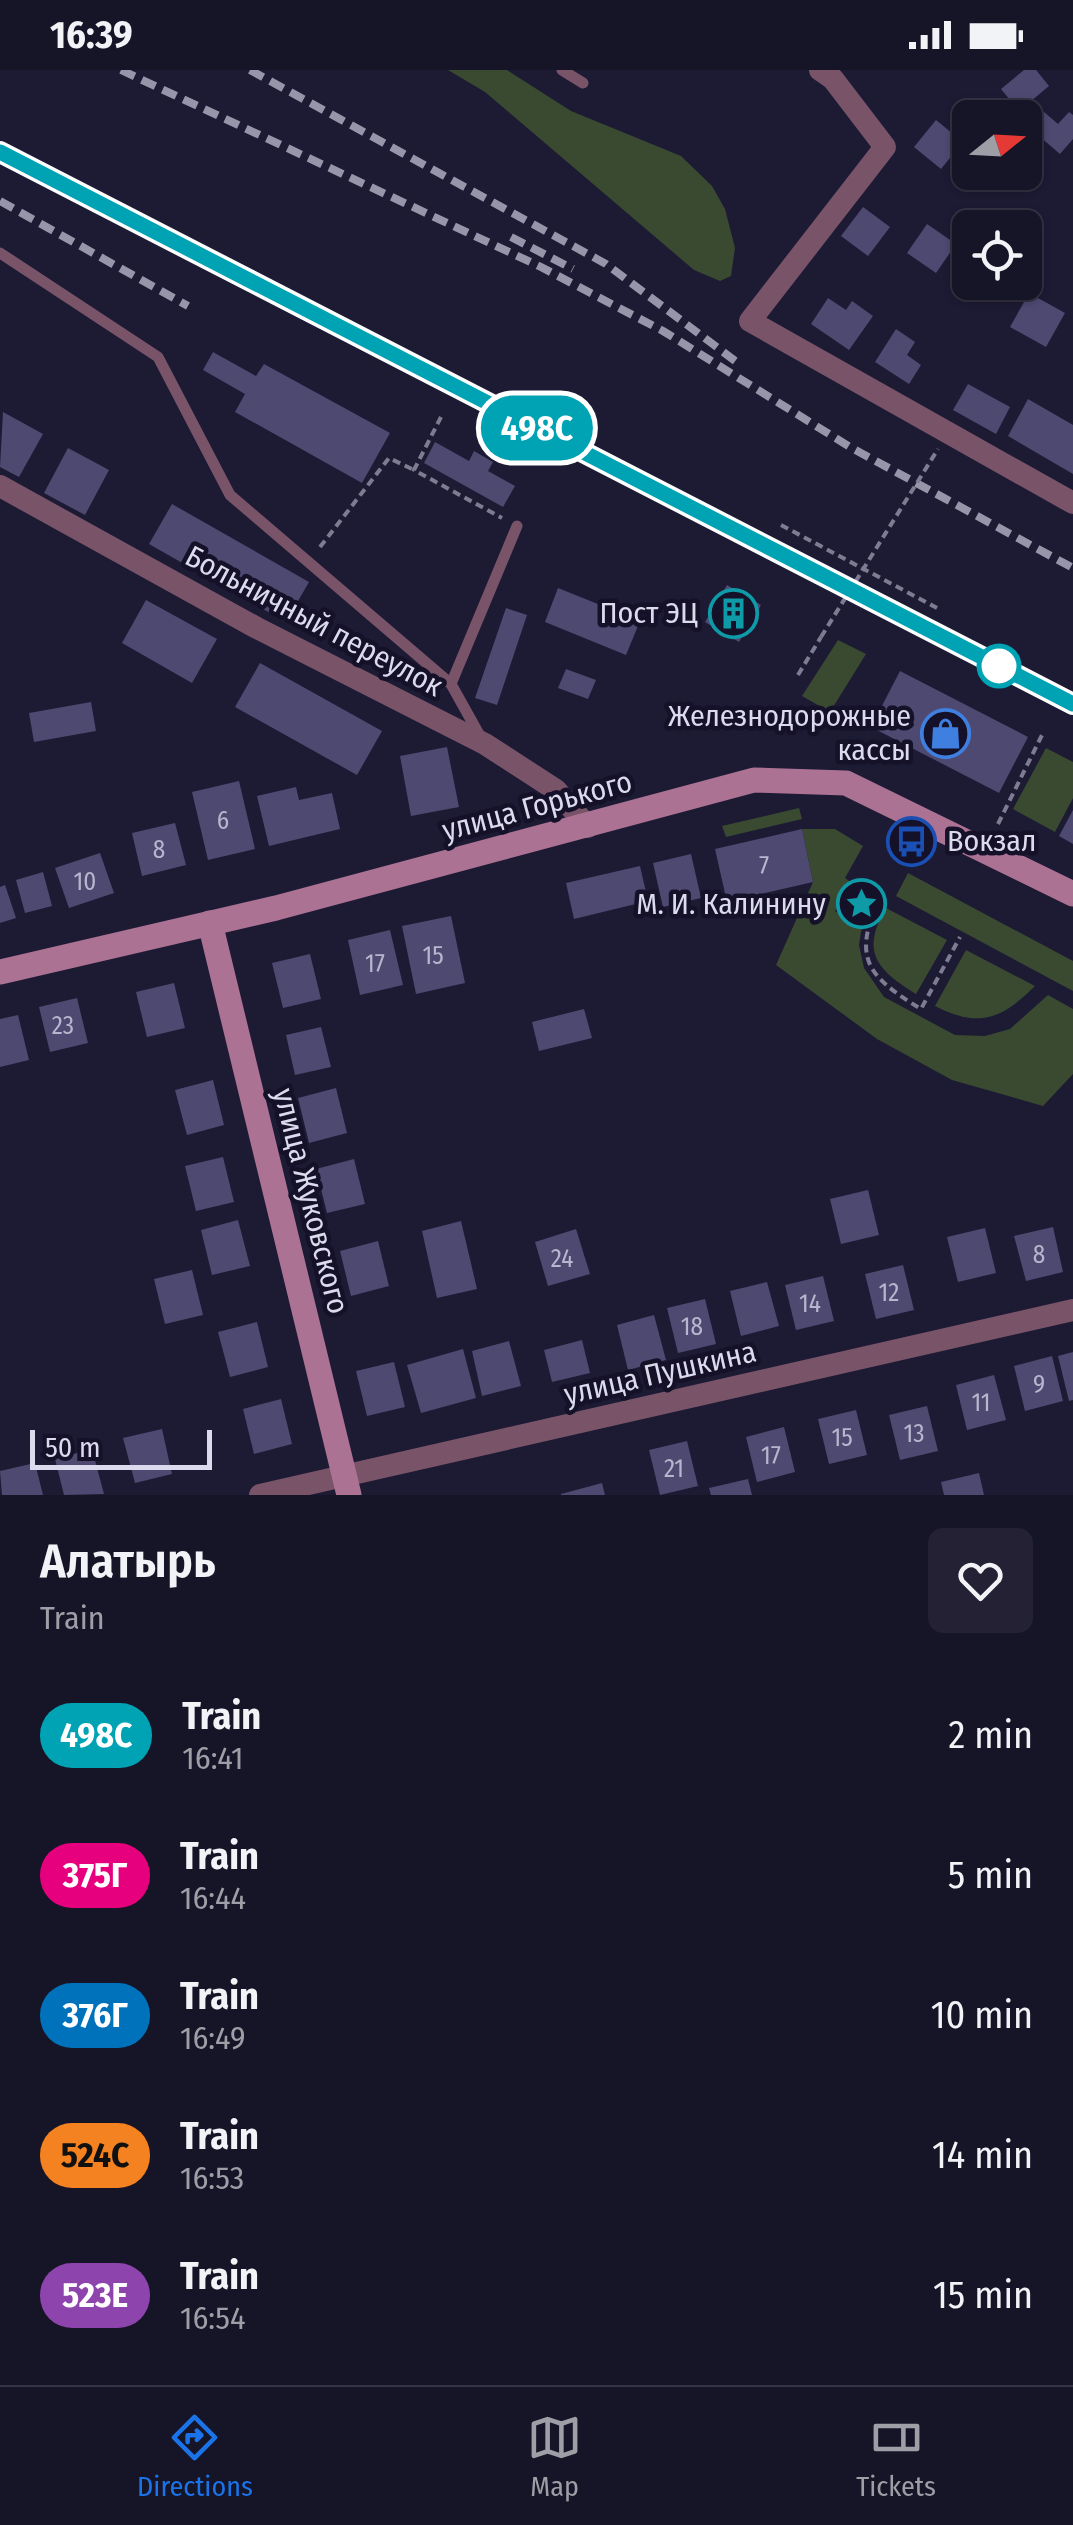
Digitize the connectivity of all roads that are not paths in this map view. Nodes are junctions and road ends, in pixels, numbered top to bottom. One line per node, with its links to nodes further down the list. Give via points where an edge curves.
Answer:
1 (562, 70): 3 (lane)
2 (831, 73): 6 (street, via 885,147 750,321)
3 (583, 83)
4 (0, 252): 8 (lane, via 158,357 230,495)
5 (0, 486): 9 (street, Больничный переулок)
6 (1073, 502)
7 (517, 526): 8 (lane)
8 (451, 684): 9 (lane)
9 (486, 744): 10 (street, Больничный переулок, via 556,790)
10 (588, 827): 11 (street, улица Горького, via 754,780 846,783); 12 (street, улица Горького)
11 (1073, 894)
12 (210, 923): 13 (street, улица Горького); 15 (street, улица Жуковского)
13 (0, 972)
14 (1073, 1310): 15 (street, улица Пушкина)
15 (346, 1485): 16 (street, улица Пушкина)
16 (260, 1495)

